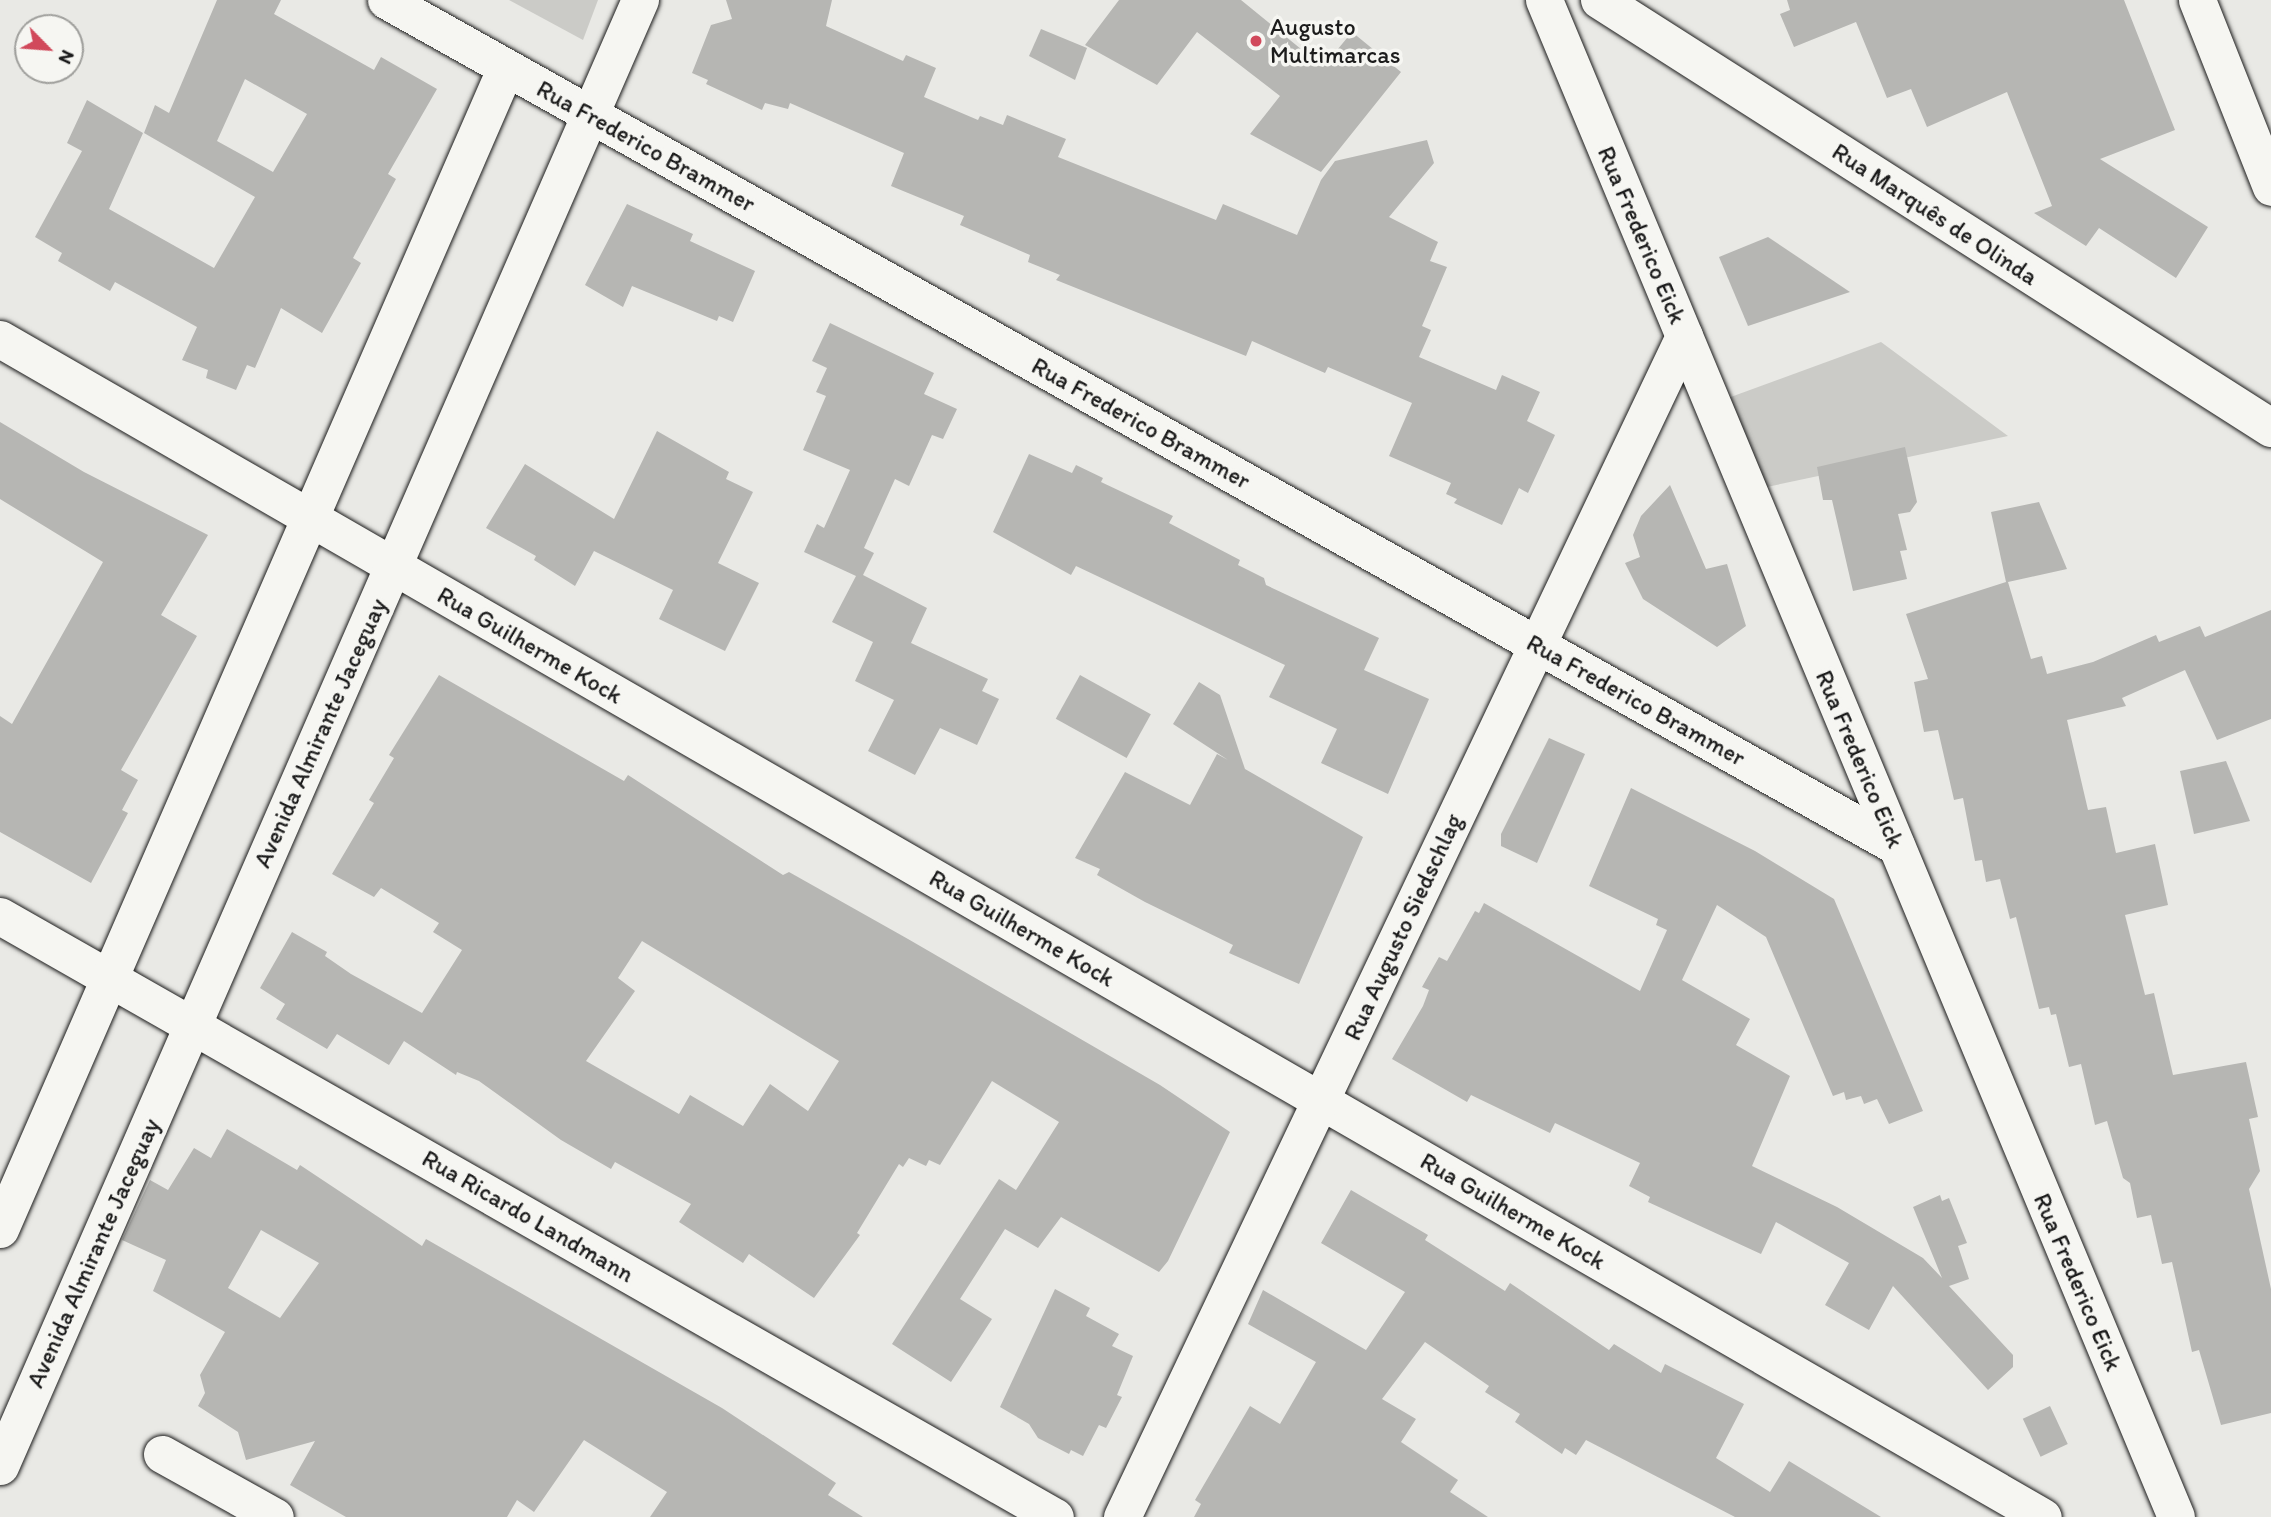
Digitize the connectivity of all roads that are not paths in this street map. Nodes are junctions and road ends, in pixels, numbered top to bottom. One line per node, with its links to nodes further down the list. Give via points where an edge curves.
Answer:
1 (386, 0): 6 (street, Rua Frederico Brammer)
2 (640, 0): 7 (street, Avenida Almirante Jaceguay)
3 (1544, 0): 9 (street, Rua Frederico Eick)
4 (1600, 0): 11 (main road, Rua Marquês de Olinda)
5 (2197, 0): 8 (street)
6 (506, 67): 7 (street, Rua Frederico Brammer); 12 (street)
7 (590, 114): 13 (street, Avenida Almirante Jaceguay); 14 (street, Rua Frederico Brammer)
8 (2271, 187)
9 (1684, 336): 14 (street, Rua Augusto Siedschlag); 15 (street, Rua Frederico Eick)
10 (0, 339): 12 (street, Rua Guilherme Kock)
11 (2271, 428)
12 (311, 518): 13 (street, Rua Guilherme Kock); 17 (street)
13 (393, 565): 18 (street, Avenida Almirante Jaceguay); 19 (street, Rua Guilherme Kock)
14 (1537, 645): 15 (street, Rua Frederico Brammer); 19 (street, Rua Augusto Siedschlag)
15 (1896, 846): 27 (street, Rua Frederico Eick)
16 (0, 916): 17 (street, Rua Ricardo Landmann)
17 (110, 978): 18 (street, Rua Ricardo Landmann); 20 (street)
18 (192, 1025): 22 (street, Avenida Almirante Jaceguay); 24 (street, Rua Ricardo Landmann)
19 (1320, 1101): 25 (street, Rua Augusto Siedschlag); 26 (street, Rua Guilherme Kock)
20 (0, 1229)
21 (162, 1454): 23 (street)
22 (0, 1466)
23 (275, 1517)
24 (1055, 1517)
25 (1122, 1517)
26 (2043, 1517)
27 (2176, 1517)

